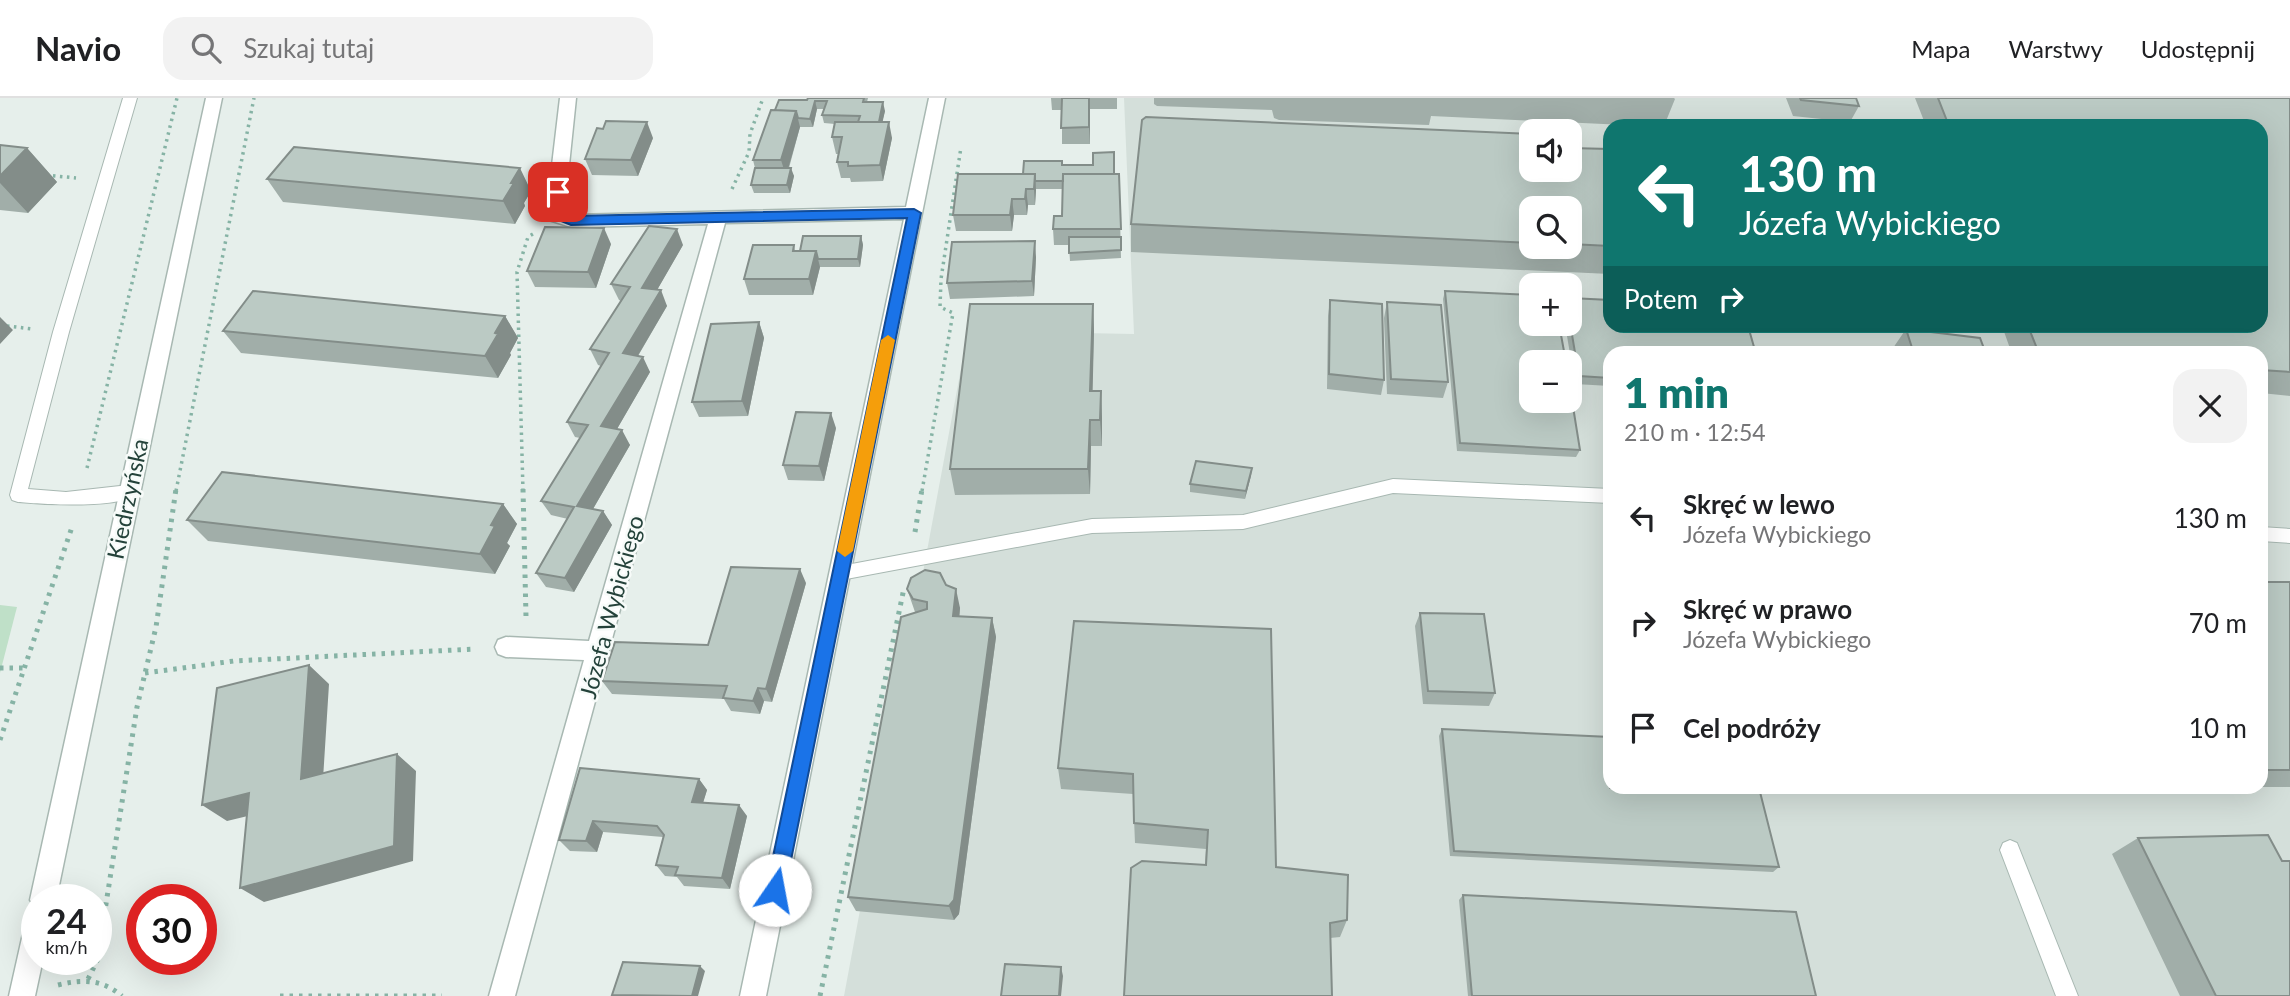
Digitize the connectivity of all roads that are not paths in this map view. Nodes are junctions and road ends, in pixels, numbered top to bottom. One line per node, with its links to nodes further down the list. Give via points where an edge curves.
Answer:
1 (130, 98): 7 (lane, via 18,495 66,499)
2 (214, 98): 7 (street, Kiedrzyńska)
3 (568, 98): 6 (street, via 555,216 571,221)
4 (937, 98): 5 (street)
5 (914, 213): 6 (street); 11 (street)
6 (718, 217): 13 (street, Józefa Wybickiego)
7 (129, 492): 15 (street, Kiedrzyńska)
8 (1603, 496): 11 (lane, via 1393,486 1242,522 1092,526)
9 (2268, 534): 10 (lane)
10 (2290, 536)
11 (841, 573): 19 (street)
12 (517, 647): 13 (street)
13 (600, 651): 18 (street, Józefa Wybickiego)
14 (2010, 850): 20 (lane)
15 (46, 884)
16 (27, 975): 17 (street)
17 (22, 996)
18 (502, 996)
19 (753, 996)
20 (2067, 996)

